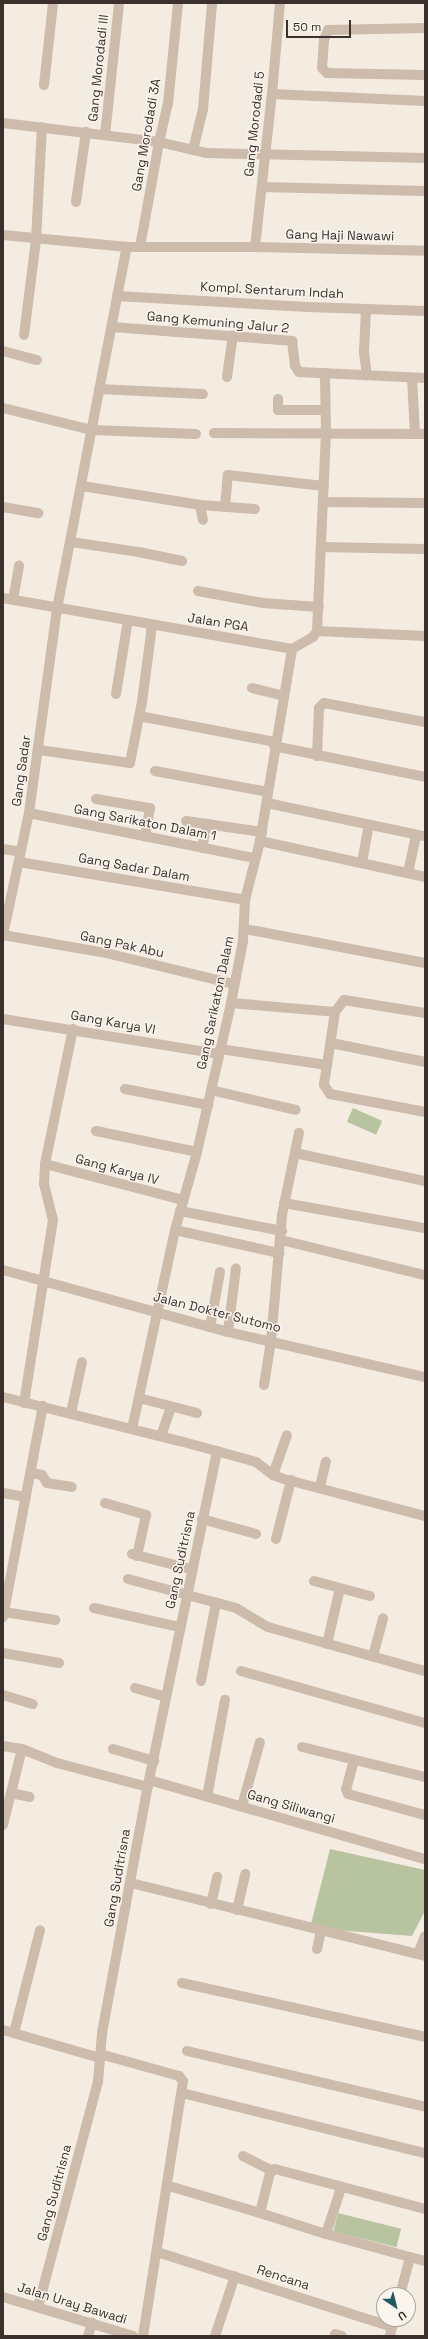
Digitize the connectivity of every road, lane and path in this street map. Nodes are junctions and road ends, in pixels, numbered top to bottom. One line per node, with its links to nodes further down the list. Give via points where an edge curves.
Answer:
1 (53, 3): 8 (street)
2 (119, 3): 14 (street, Gang Morodadi III)
3 (178, 3): 15 (street, Gang Morodadi 3A, via 168,104)
4 (212, 3): 16 (street, via 203,109)
5 (280, 3): 9 (street, Gang Morodadi 5)
6 (425, 28): 7 (street, via 328,30 324,40 322,68 327,73)
7 (425, 75)
8 (44, 84)
9 (272, 94): 10 (street); 17 (street, Gang Morodadi 5)
10 (425, 101)
11 (3, 123): 12 (street)
12 (42, 127): 13 (street); 23 (street)
13 (86, 132): 14 (street); 21 (street)
14 (105, 135): 15 (street)
15 (159, 142): 16 (street); 24 (street, Gang Morodadi 3A)
16 (193, 150): 17 (street)
17 (266, 154): 18 (street); 19 (street, Gang Morodadi 5)
18 (425, 158)
19 (262, 187): 20 (street); 25 (street, Gang Morodadi 5)
20 (425, 191)
21 (76, 202)
22 (3, 235): 23 (street, Gang Haji Nawawi)
23 (36, 240): 26 (street, Gang Haji Nawawi); 32 (street)
24 (140, 247): 25 (street, Gang Haji Nawawi); 26 (street, Gang Haji Nawawi)
25 (255, 247): 27 (street, Gang Haji Nawawi)
26 (127, 248): 28 (street, Gang Sadar)
27 (425, 251)
28 (117, 296): 29 (street, Kompl. Sentarum Indah); 31 (street, Gang Sadar)
29 (366, 309): 30 (street, Kompl. Sentarum Indah); 37 (street, via 364,352)
30 (425, 311)
31 (112, 327): 33 (street, Gang Kemuning Jalur 2); 41 (street, Gang Sadar)
32 (24, 335)
33 (233, 335): 36 (street, Gang Kemuning Jalur 2, via 292,341 298,371); 38 (street)
34 (3, 351): 35 (street)
35 (37, 360)
36 (324, 373): 37 (street, Gang Kemuning Jalur 2); 45 (street)
37 (367, 375): 39 (street, Gang Kemuning Jalur 2)
38 (227, 377)
39 (412, 378): 40 (street, Gang Kemuning Jalur 2); 50 (street)
40 (425, 378)
41 (99, 389): 42 (street); 46 (street, Gang Sadar)
42 (202, 394)
43 (278, 399): 45 (street, via 278,410)
44 (3, 408): 46 (street)
45 (325, 410): 48 (street)
46 (92, 430): 49 (street); 51 (street, Gang Sadar)
47 (214, 433): 48 (street)
48 (326, 433): 50 (street); 52 (street)
49 (196, 434)
50 (420, 434)
51 (82, 486): 55 (street); 61 (street, Gang Sadar)
52 (323, 486): 53 (street); 57 (street, via 228,475)
53 (323, 502): 54 (street); 62 (street)
54 (425, 503)
55 (200, 505): 57 (street); 60 (street)
56 (3, 507): 59 (street)
57 (225, 507): 58 (street)
58 (255, 509)
59 (38, 513)
60 (203, 520)
61 (71, 542): 64 (street, via 139,552); 69 (street, Gang Sadar)
62 (321, 547): 63 (street); 68 (street)
63 (425, 549)
64 (182, 562)
65 (19, 566): 67 (street)
66 (198, 591): 68 (street, via 263,603)
67 (8, 599): 69 (street, Jalan PGA)
68 (319, 607): 72 (street)
69 (58, 609): 70 (street, Jalan PGA); 81 (street, Gang Sadar)
70 (128, 620): 71 (street, Jalan PGA); 76 (street)
71 (152, 626): 74 (street, Jalan PGA); 78 (street)
72 (317, 631): 73 (street); 74 (street, via 314,637)
73 (425, 636)
74 (292, 649): 77 (street, Gang Sarikaton Dalam)
75 (252, 688): 77 (street)
76 (116, 694)
77 (284, 696): 80 (street, Gang Sarikaton Dalam)
78 (139, 716): 80 (street); 81 (street, via 130,763)
79 (425, 722): 82 (street, via 324,703 319,708)
80 (275, 744): 82 (street); 85 (street, Gang Sarikaton Dalam)
81 (39, 750): 88 (street, Gang Sadar)
82 (317, 756): 84 (street)
83 (155, 771): 85 (street)
84 (425, 777)
85 (268, 792): 87 (street, Gang Sarikaton Dalam)
86 (96, 799): 92 (street, via 150,808)
87 (267, 803): 91 (street); 93 (street, Gang Sarikaton Dalam)
88 (29, 813): 92 (street, Gang Sarikaton Dalam 1); 96 (street, Gang Sadar)
89 (186, 821): 90 (street)
90 (207, 824): 93 (street); 94 (street)
91 (369, 825): 98 (street); 99 (street, via 419,835)
92 (145, 837): 94 (street, Gang Sarikaton Dalam 1)
93 (261, 837): 97 (street, Gang Sarikaton Dalam); 98 (street)
94 (202, 848): 97 (street, Gang Sarikaton Dalam 1)
95 (3, 849): 96 (street, Gang Sadar Dalam)
96 (20, 857): 101 (street, Gang Sadar Dalam); 103 (street, Gang Sadar)
97 (255, 858): 101 (street, Gang Sarikaton Dalam)
98 (362, 863): 99 (street)
99 (408, 873): 100 (street)
100 (425, 877)
101 (245, 900): 102 (street, Gang Sarikaton Dalam)
102 (245, 929): 104 (street); 105 (street, Gang Sarikaton Dalam)
103 (3, 935): 105 (street, Gang Pak Abu, via 106,953)
104 (425, 963)
105 (234, 984): 106 (street, Gang Sarikaton Dalam)
106 (231, 1003): 107 (street); 112 (street, Gang Sarikaton Dalam)
107 (335, 1012): 108 (street, via 341,1002 348,1000); 111 (street)
108 (425, 1013)
109 (3, 1018): 110 (street, Gang Karya VI)
110 (73, 1029): 112 (street, Gang Karya VI); 124 (street)
111 (331, 1043): 113 (street); 114 (street)
112 (219, 1051): 114 (street, Gang Karya VI); 116 (street, Gang Sarikaton Dalam)
113 (425, 1062)
114 (327, 1065): 119 (street, via 324,1085 330,1094)
115 (125, 1090): 117 (street)
116 (211, 1090): 117 (street, Gang Sarikaton Dalam); 118 (street)
117 (208, 1105): 122 (street, Gang Sarikaton Dalam)
118 (296, 1110)
119 (425, 1112)
120 (96, 1131): 122 (street)
121 (299, 1133): 123 (street)
122 (198, 1152): 126 (street, Gang Sarikaton Dalam)
123 (295, 1153): 125 (street); 127 (street)
124 (45, 1164): 126 (street, Gang Karya IV); 137 (street, via 44,1184 53,1220)
125 (425, 1181)
126 (183, 1200): 128 (street, Gang Sarikaton Dalam)
127 (284, 1203): 129 (street); 131 (street)
128 (180, 1211): 130 (street, Gang Sarikaton Dalam); 131 (street)
129 (425, 1228)
130 (175, 1230): 132 (street); 138 (street, Gang Sarikaton Dalam)
131 (282, 1236): 132 (street); 136 (street)
132 (279, 1253): 141 (street)
133 (236, 1268): 140 (street)
134 (3, 1270): 137 (street, Jalan Dokter Sutomo)
135 (220, 1272): 139 (street)
136 (425, 1275)
137 (42, 1281): 138 (street, Jalan Dokter Sutomo); 147 (street)
138 (158, 1312): 139 (street, Jalan Dokter Sutomo); 146 (street, Gang Sarikaton Dalam)
139 (210, 1327): 140 (street, Jalan Dokter Sutomo)
140 (228, 1332): 141 (street, Jalan Dokter Sutomo)
141 (271, 1341): 143 (street, Jalan Dokter Sutomo); 144 (street)
142 (82, 1362): 150 (street)
143 (425, 1377)
144 (264, 1385)
145 (3, 1398): 147 (street)
146 (139, 1398): 149 (street); 152 (street, Gang Sarikaton Dalam)
147 (24, 1403): 148 (street)
148 (44, 1406): 150 (street); 157 (street)
149 (171, 1407): 151 (street); 154 (street)
150 (71, 1413): 152 (street)
151 (197, 1413)
152 (132, 1429): 154 (street)
153 (287, 1435): 158 (street)
154 (162, 1436): 155 (street)
155 (217, 1451): 158 (street, via 259,1463); 166 (street, Gang Suditrisna)
156 (326, 1462): 161 (street)
157 (31, 1474): 160 (street, via 42,1475 47,1483); 163 (street)
158 (273, 1475): 159 (street)
159 (291, 1480): 161 (street); 168 (street)
160 (72, 1486)
161 (320, 1487): 165 (street)
162 (3, 1493): 163 (street)
163 (26, 1497): 177 (street)
164 (105, 1503): 169 (street, via 146,1515 134,1555)
165 (425, 1516)
166 (202, 1519): 167 (street); 169 (street, Gang Suditrisna)
167 (256, 1534)
168 (276, 1539)
169 (191, 1569): 173 (street, Gang Suditrisna)
170 (128, 1579): 173 (street)
171 (314, 1581): 172 (street)
172 (340, 1588): 174 (street); 181 (street)
173 (186, 1594): 175 (street); 180 (street, Gang Suditrisna)
174 (370, 1596)
175 (216, 1602): 181 (street, via 242,1611 261,1625); 187 (street)
176 (94, 1608): 180 (street)
177 (4, 1612): 179 (street)
178 (383, 1618): 183 (street)
179 (55, 1620)
180 (180, 1627): 190 (street, Gang Suditrisna)
181 (327, 1644): 183 (street)
182 (3, 1653): 184 (street)
183 (373, 1656): 186 (street)
184 (59, 1663)
185 (241, 1671): 193 (street)
186 (425, 1671)
187 (201, 1681)
188 (135, 1688): 190 (street)
189 (3, 1696): 192 (street)
190 (166, 1696): 200 (street, Gang Suditrisna)
191 (225, 1700): 205 (street)
192 (33, 1704)
193 (425, 1723)
194 (260, 1742): 206 (street)
195 (3, 1746): 197 (street, Gang Siliwangi)
196 (302, 1747): 199 (street)
197 (22, 1749): 202 (street, Gang Siliwangi, via 57,1763); 203 (street)
198 (113, 1749): 200 (street)
199 (354, 1760): 201 (street); 207 (street, via 346,1789 348,1794)
200 (154, 1761): 202 (street, Gang Suditrisna)
201 (425, 1777)
202 (148, 1784): 205 (street, Gang Siliwangi); 212 (street, Gang Suditrisna)
203 (11, 1793): 204 (street); 208 (street)
204 (30, 1797)
205 (207, 1797): 206 (street, Gang Siliwangi)
206 (242, 1806): 209 (street, Gang Siliwangi)
207 (425, 1816)
208 (3, 1825)
209 (425, 1859)
210 (245, 1874): 214 (street)
211 (217, 1877): 213 (street)
212 (131, 1883): 213 (street); 225 (street, Gang Suditrisna)
213 (211, 1904): 214 (street)
214 (237, 1910): 216 (street)
215 (40, 1930): 222 (street)
216 (321, 1930): 218 (street); 219 (street)
217 (425, 1936): 219 (street)
218 (317, 1949)
219 (422, 1955)
220 (182, 1983): 223 (street)
221 (3, 2030): 222 (street)
222 (14, 2033): 225 (street)
223 (425, 2037)
224 (187, 2051): 227 (street)
225 (100, 2056): 226 (street, via 180,2077 183,2080); 242 (street, Gang Suditrisna, via 101,2067 95,2096)
226 (182, 2093): 228 (street); 231 (street)
227 (425, 2107)
228 (425, 2153)
229 (243, 2156): 230 (street)
230 (271, 2170): 232 (street); 234 (street)
231 (169, 2186): 234 (street); 236 (street)
232 (341, 2188): 233 (street); 235 (street)
233 (425, 2209)
234 (260, 2213): 235 (street)
235 (326, 2234): 237 (street)
236 (157, 2252): 239 (street, Rencana); 247 (street)
237 (410, 2257): 238 (street); 240 (street)
238 (425, 2261)
239 (235, 2276): 243 (street, Rencana); 248 (street)
240 (402, 2287)
241 (3, 2297): 242 (street, Jalan Uray Bawadi)
242 (38, 2307): 244 (street, Jalan Uray Bawadi)
243 (376, 2322)
244 (92, 2323): 245 (street); 246 (street, Jalan Uray Bawadi)
245 (88, 2336)
246 (133, 2336)
247 (143, 2336)
248 (215, 2336)

